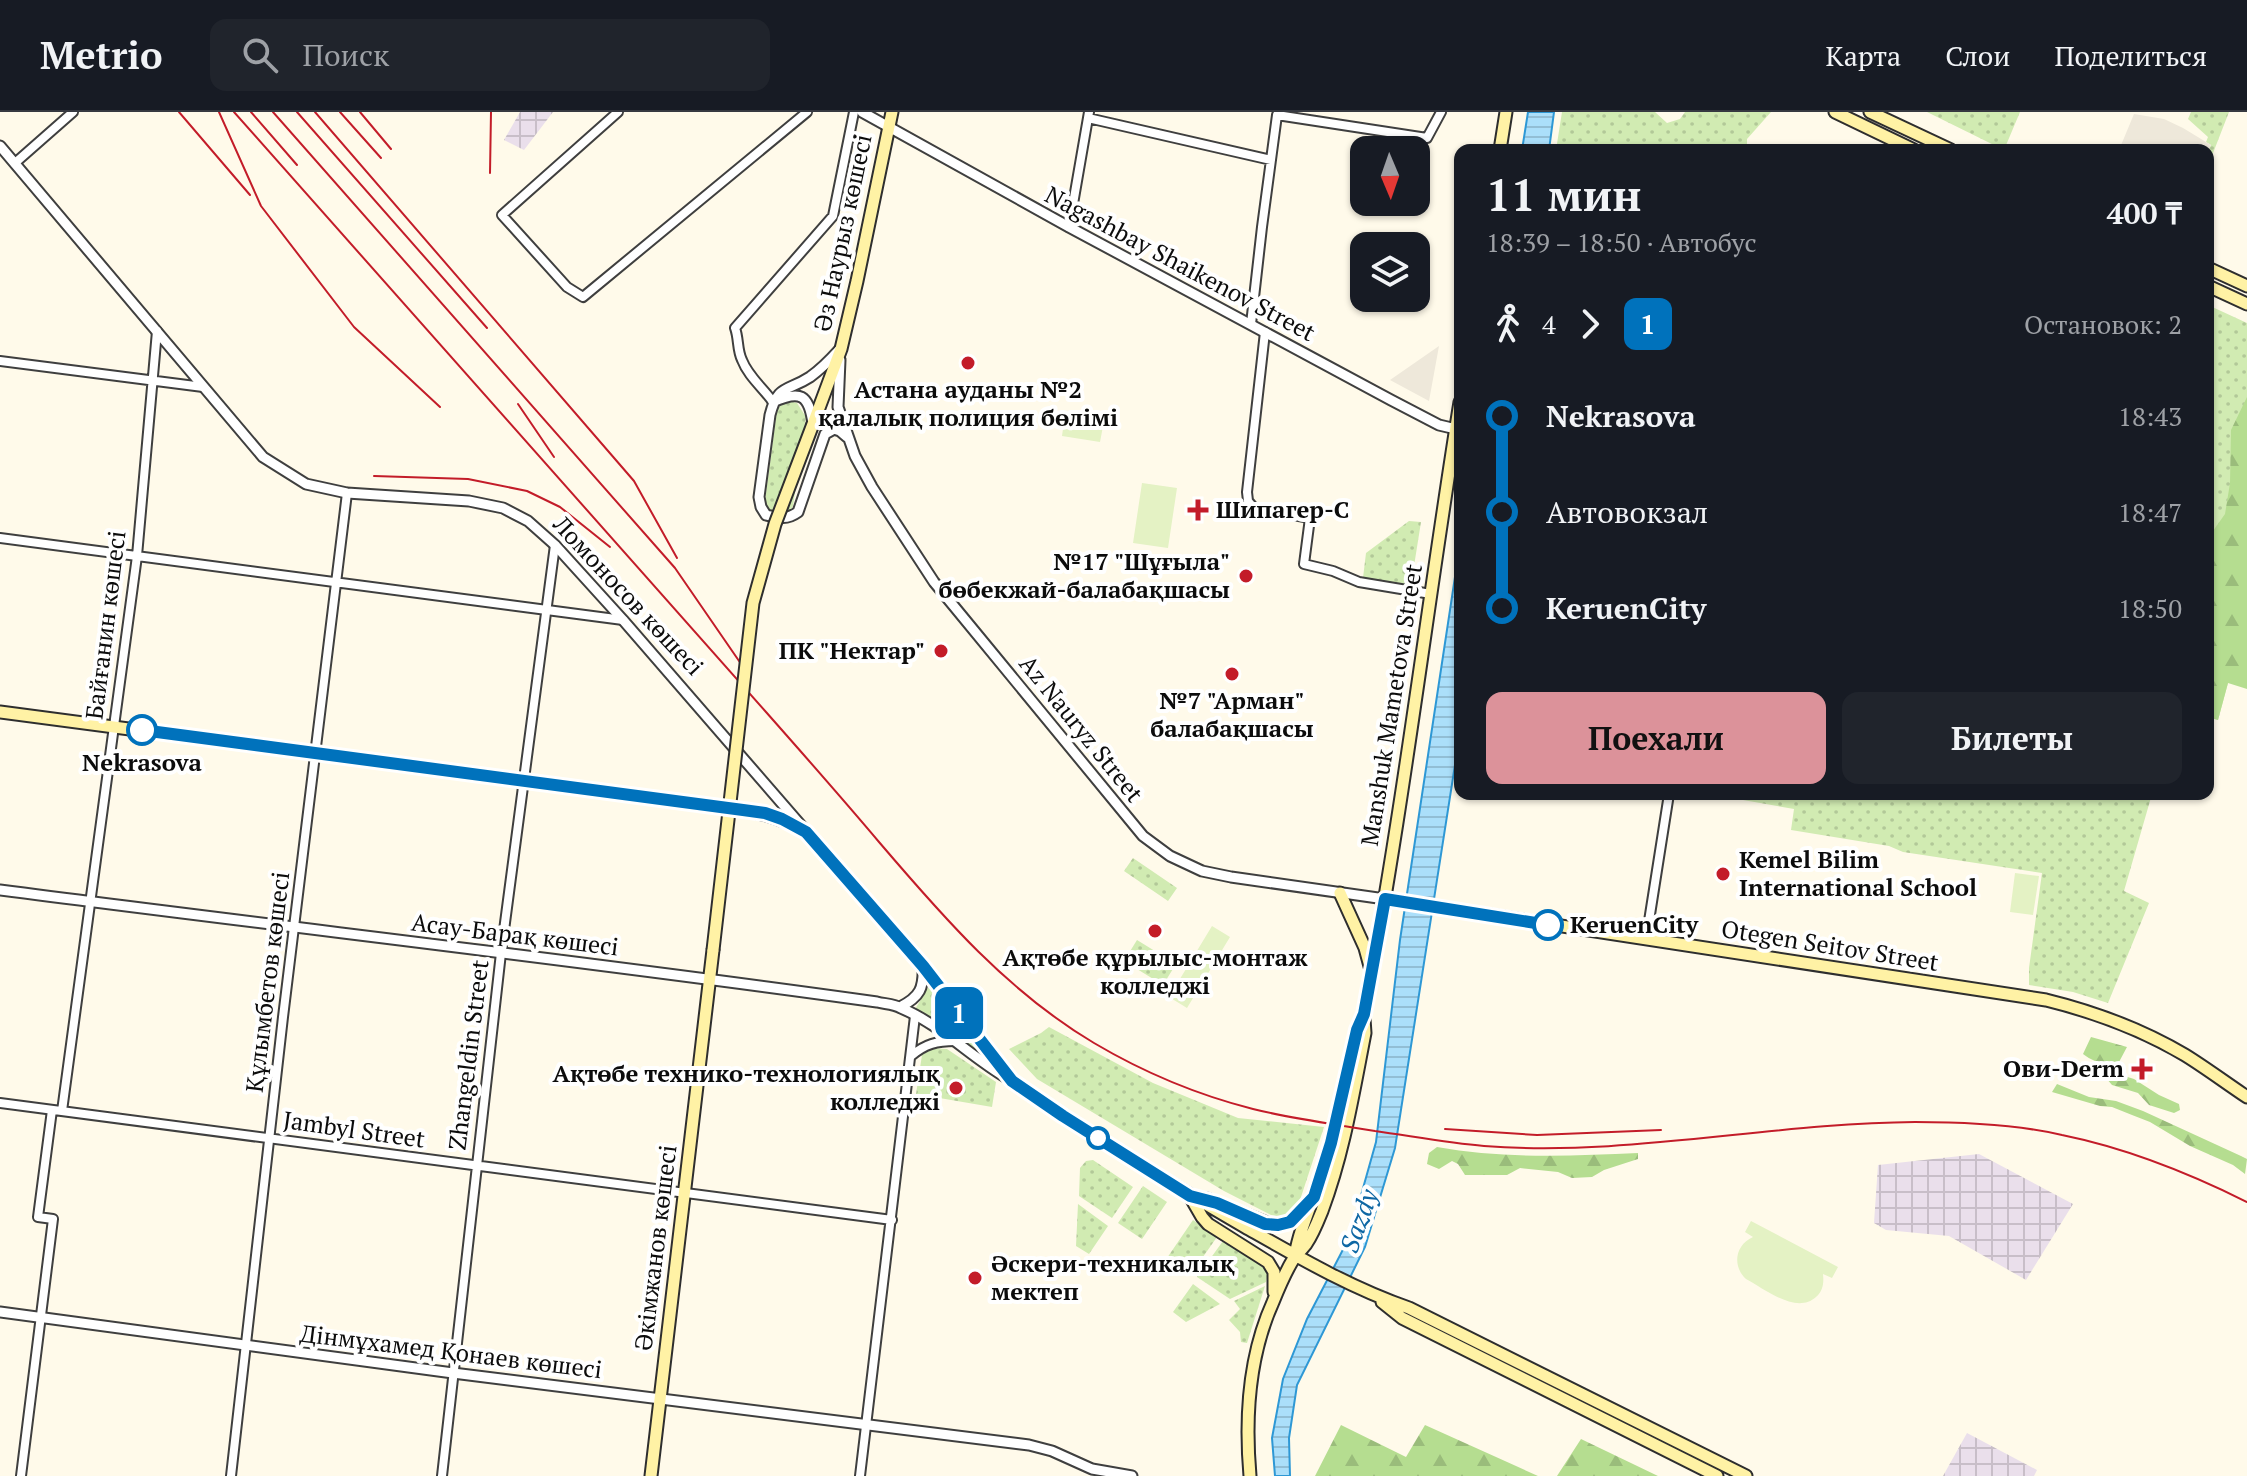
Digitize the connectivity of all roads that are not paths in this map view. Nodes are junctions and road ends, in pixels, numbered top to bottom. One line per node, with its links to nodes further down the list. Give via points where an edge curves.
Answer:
1 (73, 112): 18 (street)
2 (618, 112): 3 (street, via 502,215 567,287 583,297)
3 (807, 112)
4 (854, 112): 31 (street, via 833,216 735,328 746,369)
5 (862, 112): 12 (street, Nagashbay Shaikenov Street)
6 (892, 112): 12 (main road)
7 (1441, 112): 17 (street, via 1427,138 1277,115)
8 (1506, 112): 13 (main road)
9 (1835, 112): 14 (main road)
10 (1870, 112): 15 (main road)
11 (1089, 115): 17 (street); 19 (street)
12 (888, 126): 19 (street, Nagashbay Shaikenov Street); 27 (main road, Әз Наурыз көшесі)
13 (1501, 144)
14 (1902, 144)
15 (1938, 144)
16 (0, 146): 18 (street, Ломоносов көшесі)
17 (1271, 160): 24 (street)
18 (15, 163): 25 (street, Ломоносов көшесі)
19 (1069, 227): 24 (street, Nagashbay Shaikenov Street)
20 (2214, 271): 21 (main road)
21 (2247, 286)
22 (2214, 289): 23 (main road)
23 (2247, 304)
24 (1251, 324): 26 (street, Nagashbay Shaikenov Street)
25 (157, 331): 29 (street, Байғанин көшесі); 30 (street, Ломоносов көшесі)
26 (1265, 332): 33 (street, Nagashbay Shaikenov Street); 41 (street, via 1248,501 1254,508 1310,518 1304,564 1359,582)
27 (841, 349): 31 (street, via 812,376 778,393); 32 (main road, Әз Наурыз көшесі); 34 (street, Az Nauryz Street, via 837,398)
28 (0, 361): 29 (street)
29 (153, 381): 30 (street); 39 (street, Байғанин көшесі)
30 (203, 387): 36 (street, Ломоносов көшесі, via 263,457 306,484)
31 (773, 402): 32 (street, via 791,394 802,398); 34 (street, via 759,497 766,515 790,518 798,512 825,434 834,429)
32 (813, 424): 59 (main road, Әкімжанов көшесі, bridge, via 775,524 753,603)
33 (1454, 428)
34 (847, 437): 51 (street, Az Nauryz Street, via 872,487 934,582 1143,836 1202,871)
35 (1454, 453): 41 (main road, Manshuk Mametova Street)
36 (347, 493): 38 (street, Ломоносов көшесі, via 503,508); 40 (street, Құлымбетов көшесі)
37 (0, 538): 39 (street)
38 (555, 545): 42 (street, Zhangeldin Street); 43 (street, Ломоносов көшесі)
39 (137, 556): 40 (street); 45 (street, Байғанин көшесі)
40 (336, 582): 42 (street); 46 (street, Құлымбетов көшесі)
41 (1431, 594): 52 (main road, Manshuk Mametova Street)
42 (547, 610): 43 (street); 47 (street, Zhangeldin Street)
43 (623, 620): 49 (street, Ломоносов көшесі)
44 (0, 712): 45 (main road)
45 (113, 726): 46 (main road); 53 (street, Байғанин көшесі)
46 (316, 753): 47 (main road); 54 (street, Құлымбетов көшесі)
47 (523, 781): 49 (main road, via 765,813); 56 (street, Zhangeldin Street)
48 (1668, 800): 55 (street)
49 (806, 832): 57 (main road, Ломоносов көшесі)
50 (0, 890): 53 (street, Асау-Барақ көшесі)
51 (1340, 893): 52 (street, Az Nauryz Street); 58 (main road)
52 (1385, 899): 55 (main road, Otegen Seitov Street); 58 (main road, Manshuk Mametova Street)
53 (89, 902): 54 (street, Асау-Барақ көшесі); 69 (street, Байғанин көшесі)
54 (294, 928): 56 (street, Асау-Барақ көшесі); 70 (street, Құлымбетов көшесі)
55 (1646, 940): 66 (main road, Otegen Seitov Street, via 2086,1010 2172,1048)
56 (501, 953): 59 (street, Асау-Барақ көшесі); 71 (street, Zhangeldin Street)
57 (923, 966): 60 (street, via 917,995); 65 (main road, Ломоносов көшесі)
58 (1372, 974): 61 (main road, Manshuk Mametova Street)
59 (710, 978): 60 (street, Асау-Барақ көшесі); 72 (main road, Әкімжанов көшесі)
60 (900, 1007): 62 (street, Асау-Барақ көшесі)
61 (1364, 1014): 74 (main road, Manshuk Mametova Street); 76 (main road, Manshuk Mametova Street, via 1365,1033 1340,1157 1320,1216)
62 (915, 1016): 63 (street, Асау-Барақ көшесі); 64 (street)
63 (955, 1041): 64 (street, via 926,1045); 65 (street, Асау-Барақ көшесі)
64 (911, 1056): 75 (street)
65 (1008, 1078): 73 (main road, Ломоносов көшесі)
66 (2247, 1097)
67 (0, 1103): 68 (street, Jambyl Street)
68 (52, 1110): 69 (street, Jambyl Street); 80 (street, via 38,1217 53,1219)
69 (62, 1111): 70 (street, Jambyl Street)
70 (269, 1138): 71 (street, Jambyl Street); 81 (street, Құлымбетов көшесі)
71 (476, 1167): 72 (street, Jambyl Street); 82 (street, Zhangeldin Street)
72 (685, 1194): 75 (street, Jambyl Street); 85 (main road, Әкімжанов көшесі)
73 (1190, 1196): 74 (main road, via 1278,1225 1290,1222); 76 (main road); 78 (main road, via 1208,1224 1272,1267)
74 (1314, 1197): 76 (main road, Manshuk Mametova Street)
75 (892, 1220): 86 (street)
76 (1295, 1256): 77 (main road); 78 (main road, Manshuk Mametova Street)
77 (1372, 1295): 83 (main road); 84 (main road, via 1402,1318)
78 (1271, 1304): 93 (main road, Manshuk Mametova Street, via 1254,1365 1247,1440)
79 (0, 1312): 80 (street, Дінмұхамед Қонаев көшесі)
80 (40, 1317): 81 (street, Дінмұхамед Қонаев көшесі); 87 (street)
81 (247, 1346): 82 (street, Дінмұхамед Қонаев көшесі); 88 (street, Құлымбетов көшесі)
82 (453, 1373): 85 (street, Дінмұхамед Қонаев көшесі); 89 (street, Zhangeldin Street)
83 (1539, 1373): 84 (main road); 95 (main road)
84 (1534, 1384): 94 (main road)
85 (661, 1398): 86 (street, Дінмұхамед Қонаев көшесі); 90 (main road, Әкімжанов көшесі)
86 (867, 1425): 91 (street); 92 (street, Дінмұхамед Қонаев көшесі, via 1029,1445 1092,1469)
87 (21, 1476)
88 (231, 1476)
89 (442, 1476)
90 (651, 1476)
91 (860, 1476)
92 (1132, 1476)
93 (1250, 1476)
94 (1717, 1476)
95 (1746, 1476)

